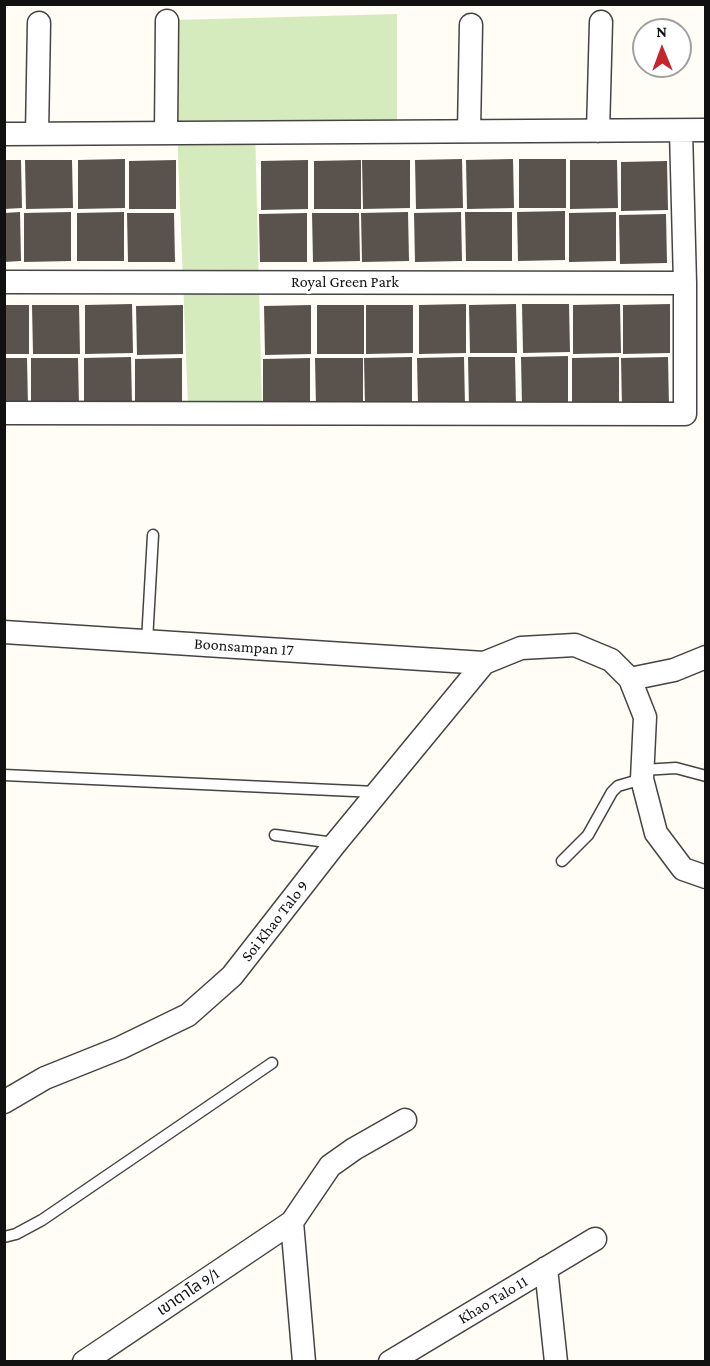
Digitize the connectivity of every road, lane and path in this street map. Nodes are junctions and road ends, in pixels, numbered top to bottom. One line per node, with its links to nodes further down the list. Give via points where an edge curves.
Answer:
1 (167, 21): 9 (street)
2 (601, 21): 7 (street)
3 (39, 22): 11 (street)
4 (471, 25): 6 (street)
5 (705, 130): 8 (street)
6 (469, 131): 7 (street); 9 (street)
7 (598, 131): 8 (street)
8 (681, 131): 13 (street)
9 (166, 132): 11 (street)
10 (4, 134): 11 (street)
11 (37, 134)
12 (4, 282): 13 (street, Royal Green Park)
13 (686, 282): 14 (street, via 685,414)
14 (4, 412)
15 (153, 535): 17 (lane)
16 (4, 632): 17 (street, Boonsampan 17)
17 (147, 641): 19 (street, Boonsampan 17)
18 (705, 657): 20 (street, via 674,670)
19 (484, 663): 20 (street, via 521,648 575,645 610,660); 24 (street, Soi Khao Talo 9)
20 (630, 679): 21 (street, via 645,717)
21 (643, 774): 23 (lane, via 676,768); 27 (lane, via 612,792 588,835); 28 (street, via 656,833 683,869)
22 (4, 775): 24 (lane)
23 (705, 776)
24 (376, 792): 26 (street, Soi Khao Talo 9)
25 (275, 835): 26 (lane)
26 (334, 843): 30 (street, Soi Khao Talo 9, via 232,976 188,1015 45,1078)
27 (562, 861)
28 (705, 877)
29 (272, 1063): 33 (lane, via 42,1220)
30 (4, 1102)
31 (405, 1120): 32 (street, via 330,1166)
32 (292, 1222): 36 (street, เขาตาโล 9/1); 37 (street)
33 (4, 1237)
34 (595, 1239): 35 (street, Khao Talo 11)
35 (546, 1268): 38 (street, Khao Talo 11); 39 (street)
36 (84, 1362)
37 (304, 1362)
38 (390, 1362)
39 (556, 1362)

